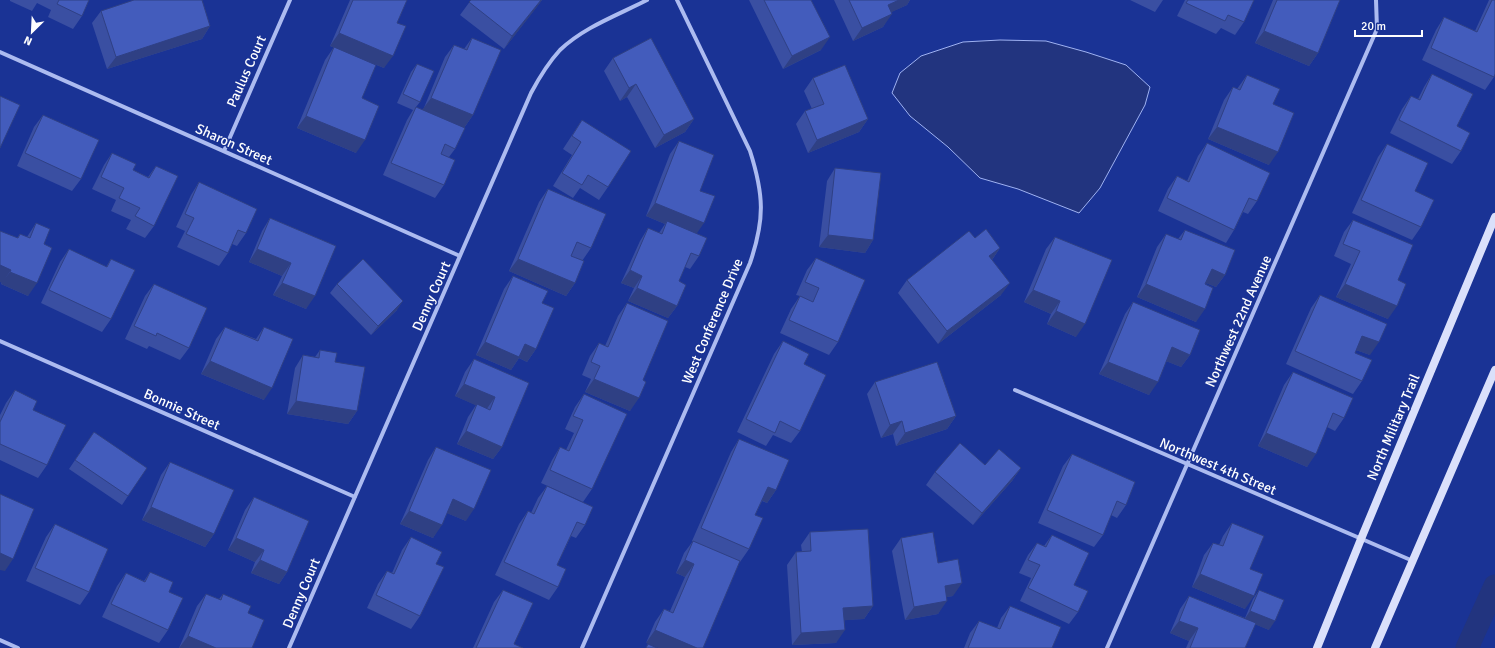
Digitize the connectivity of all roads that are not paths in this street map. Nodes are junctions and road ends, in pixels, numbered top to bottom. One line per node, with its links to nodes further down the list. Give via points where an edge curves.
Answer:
1 (290, 0): 6 (street, Paulus Court)
2 (647, 0): 8 (street, Denny Court, via 580,34 560,51 543,71)
3 (677, 0): 19 (street, West Conference Drive, via 750,151 758,177 761,217 757,244 750,263)
4 (1376, 0): 12 (street, Northwest 22nd Avenue, via 1377,29)
5 (0, 52): 6 (street, Sharon Street)
6 (224, 151): 8 (street, Sharon Street)
7 (1495, 217): 14 (main road, North Military Trail)
8 (460, 256): 13 (street, Denny Court)
9 (0, 340): 13 (street, Bonnie Street)
10 (1495, 370): 15 (main road)
11 (1015, 390): 12 (street, Northwest 4th Street)
12 (1187, 465): 14 (street, Northwest 4th Street); 20 (street, Northwest 22nd Avenue)
13 (355, 497): 18 (street, Denny Court)
14 (1361, 539): 15 (street, Northwest 4th Street); 21 (main road, North Military Trail)
15 (1413, 562): 22 (main road)
16 (0, 640): 17 (street)
17 (18, 648)
18 (289, 648)
19 (582, 648)
20 (1107, 648)
21 (1317, 648)
22 (1375, 648)

